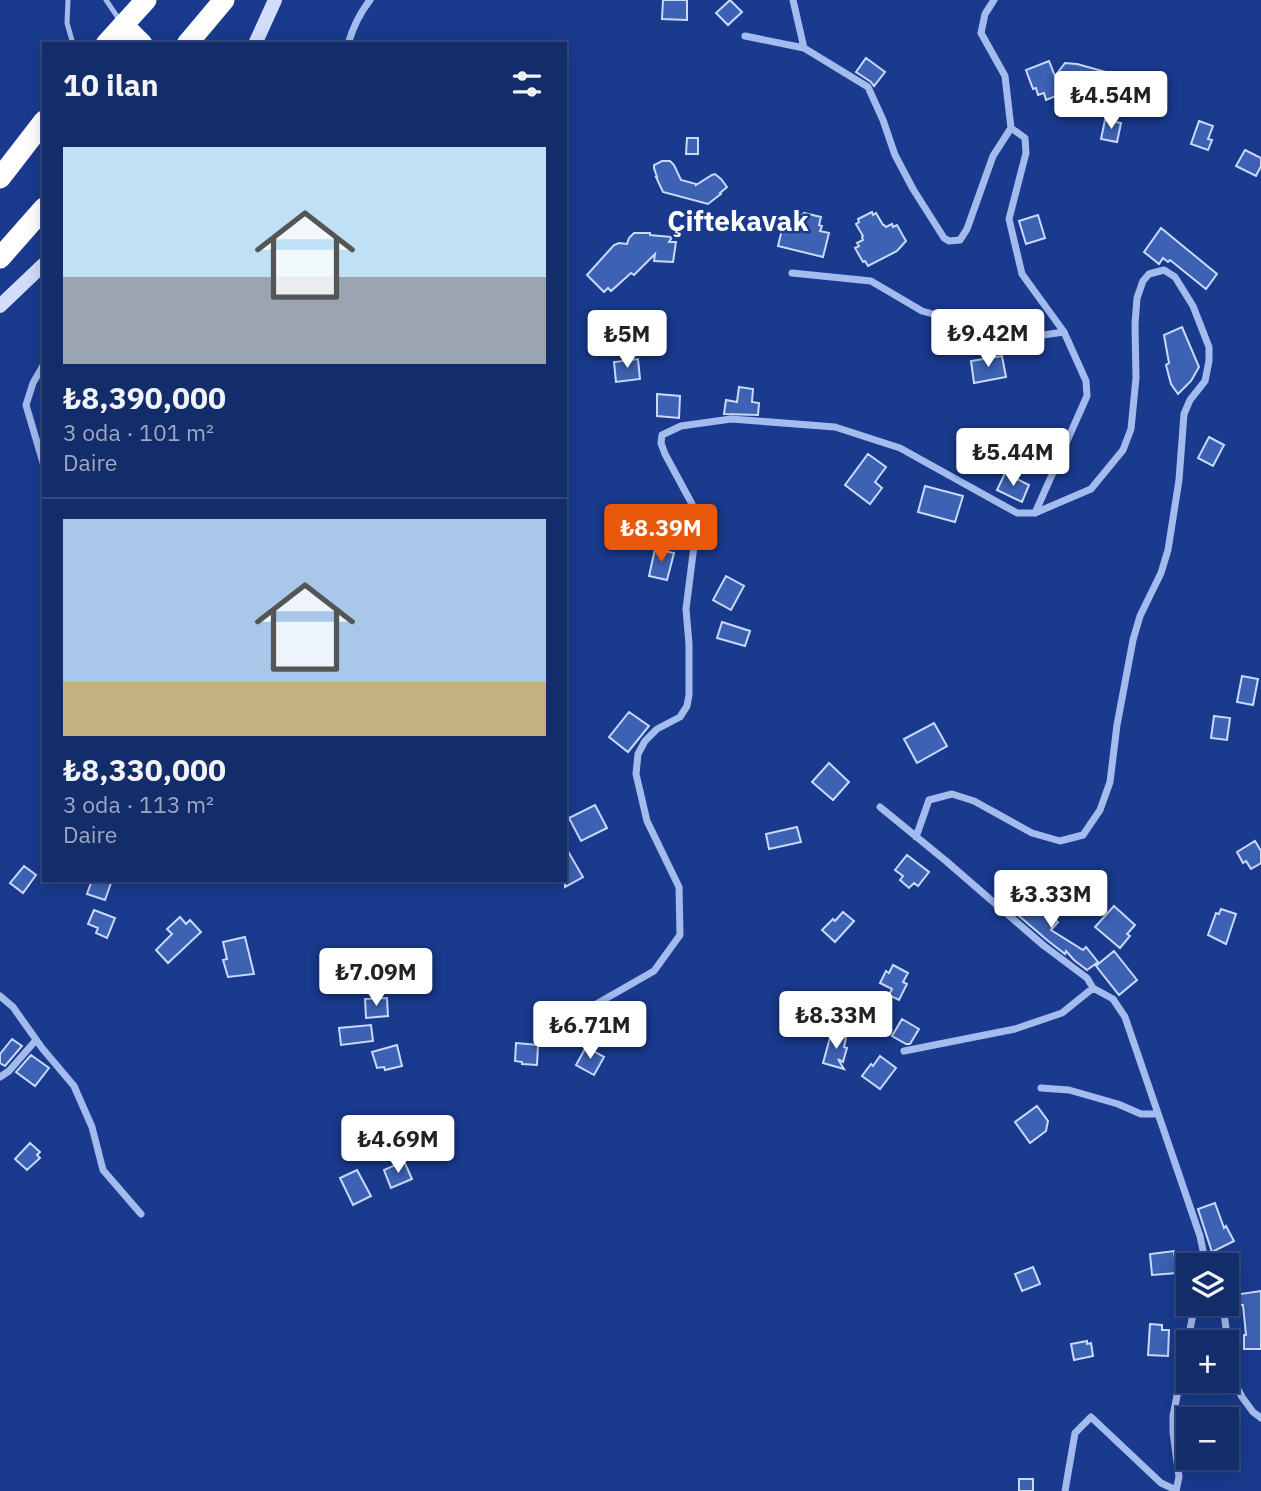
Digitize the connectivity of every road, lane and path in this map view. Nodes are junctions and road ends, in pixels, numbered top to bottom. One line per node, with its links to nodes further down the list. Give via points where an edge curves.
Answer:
1 (68, 0): 11 (lane)
2 (106, 0): 9 (lane)
3 (146, 0): 9 (highway)
4 (224, 0): 14 (highway)
5 (275, 0): 15 (street)
6 (370, 0): 16 (street)
7 (793, 0): 17 (street)
8 (993, 0): 19 (street, via 981,33 1005,76)
9 (123, 24): 12 (highway); 13 (highway)
10 (745, 36): 17 (street)
11 (72, 42)
12 (108, 42)
13 (140, 42)
14 (189, 42)
15 (256, 42)
16 (349, 42)
17 (804, 48): 19 (street, via 868,87 907,178 949,241 960,240 967,229 993,156)
18 (42, 124): 20 (highway)
19 (1011, 128): 26 (street, via 1025,138 1026,153 1009,219 1022,274)
20 (0, 178)
21 (42, 210): 22 (highway)
22 (0, 258)
23 (42, 266): 25 (street)
24 (792, 272): 26 (street, via 871,281 922,311 958,321 987,343)
25 (0, 306)
26 (1063, 332): 29 (street, via 1086,381 1087,396)
27 (42, 367): 28 (street, via 26,405)
28 (42, 459)
29 (1034, 513): 31 (street, via 1091,489 1123,450 1136,378 1137,298 1149,274 1164,270 1175,277 1193,306 1209,347 1209,361 1205,381 1184,414 1168,550 1133,640 1110,782 1100,810 1083,835 1060,841 1032,833 952,794 929,800); 34 (street, via 1017,513 900,448 835,427 731,419 681,426 662,435 665,454 697,522 686,609 689,695 680,717 645,741 636,774 648,821 679,887 681,935 654,971)
30 (880, 807): 31 (street)
31 (916, 837): 32 (street, via 1087,978)
32 (1093, 988): 36 (street, via 1062,1013 1027,1025); 39 (street, via 1113,999 1125,1017)
33 (0, 996): 35 (street)
34 (570, 1019)
35 (36, 1040): 37 (street); 40 (street, via 74,1086 103,1170)
36 (904, 1051)
37 (0, 1077)
38 (1041, 1088): 39 (street, via 1069,1090 1140,1114)
39 (1158, 1114): 41 (street)
40 (141, 1214)
41 (1204, 1253)
42 (1193, 1316): 46 (street, via 1173,1416 1179,1477)
43 (1225, 1316): 44 (street, via 1233,1378 1242,1397)
44 (1261, 1418)
45 (1065, 1491): 46 (street, via 1076,1433 1091,1417 1161,1483)
46 (1176, 1491)

